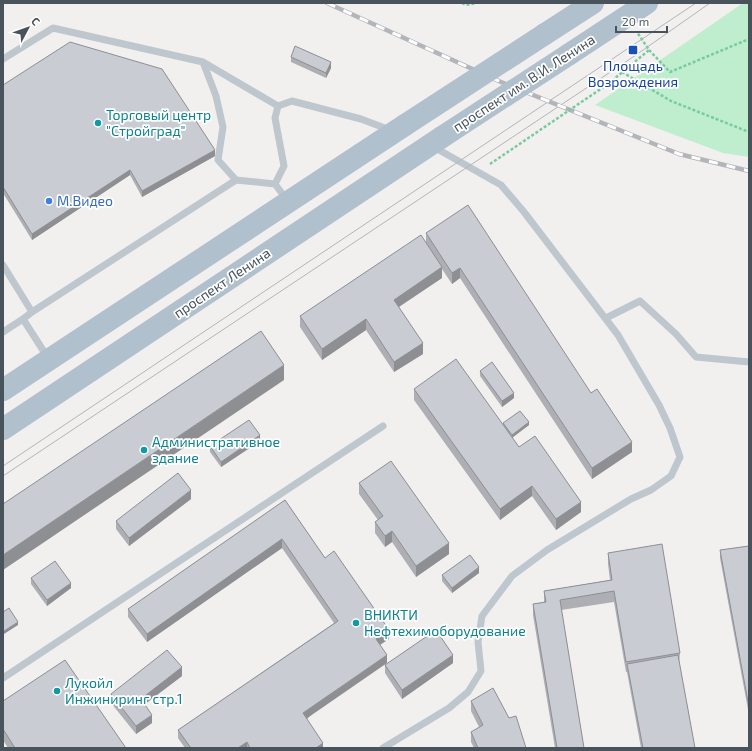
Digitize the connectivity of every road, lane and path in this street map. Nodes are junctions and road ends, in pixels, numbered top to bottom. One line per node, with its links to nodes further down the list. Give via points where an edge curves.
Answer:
1 (462, 3): 5 (path)
2 (476, 3): 5 (path)
3 (593, 3): 13 (main road, проспект им. В.И. Ленина, bridge)
4 (647, 3): 15 (main road, проспект им. В.И. Ленина, bridge)
5 (470, 4)
6 (633, 27): 8 (path)
7 (749, 39): 8 (path, via 670,72)
8 (649, 50): 11 (path)
9 (3, 58): 10 (lane, via 52,28)
10 (203, 62): 12 (lane); 17 (lane, via 216,96 223,127 218,160)
11 (622, 72): 14 (path, via 671,101); 16 (path, bridge)
12 (278, 106): 13 (lane, via 292,101); 18 (lane, via 275,118 284,166)
13 (399, 128): 19 (main road)
14 (749, 132)
15 (435, 140): 23 (lane, via 501,185); 29 (main road, проспект Ленина)
16 (490, 164)
17 (236, 180): 18 (lane); 21 (lane)
18 (275, 184): 19 (lane)
19 (288, 202): 25 (main road)
20 (3, 265): 21 (lane)
21 (32, 312): 22 (lane)
22 (23, 318): 24 (lane); 25 (lane)
23 (606, 318): 26 (lane, via 640,302 676,334 696,357); 31 (lane, via 659,405 670,428 680,457 671,476 547,550 512,576 482,616 478,642 480,671 468,692 449,708)
24 (3, 332)
25 (48, 359): 27 (main road)
26 (749, 362)
27 (3, 390)
28 (383, 426): 30 (lane)
29 (3, 429)
30 (3, 678)
31 (383, 748)

